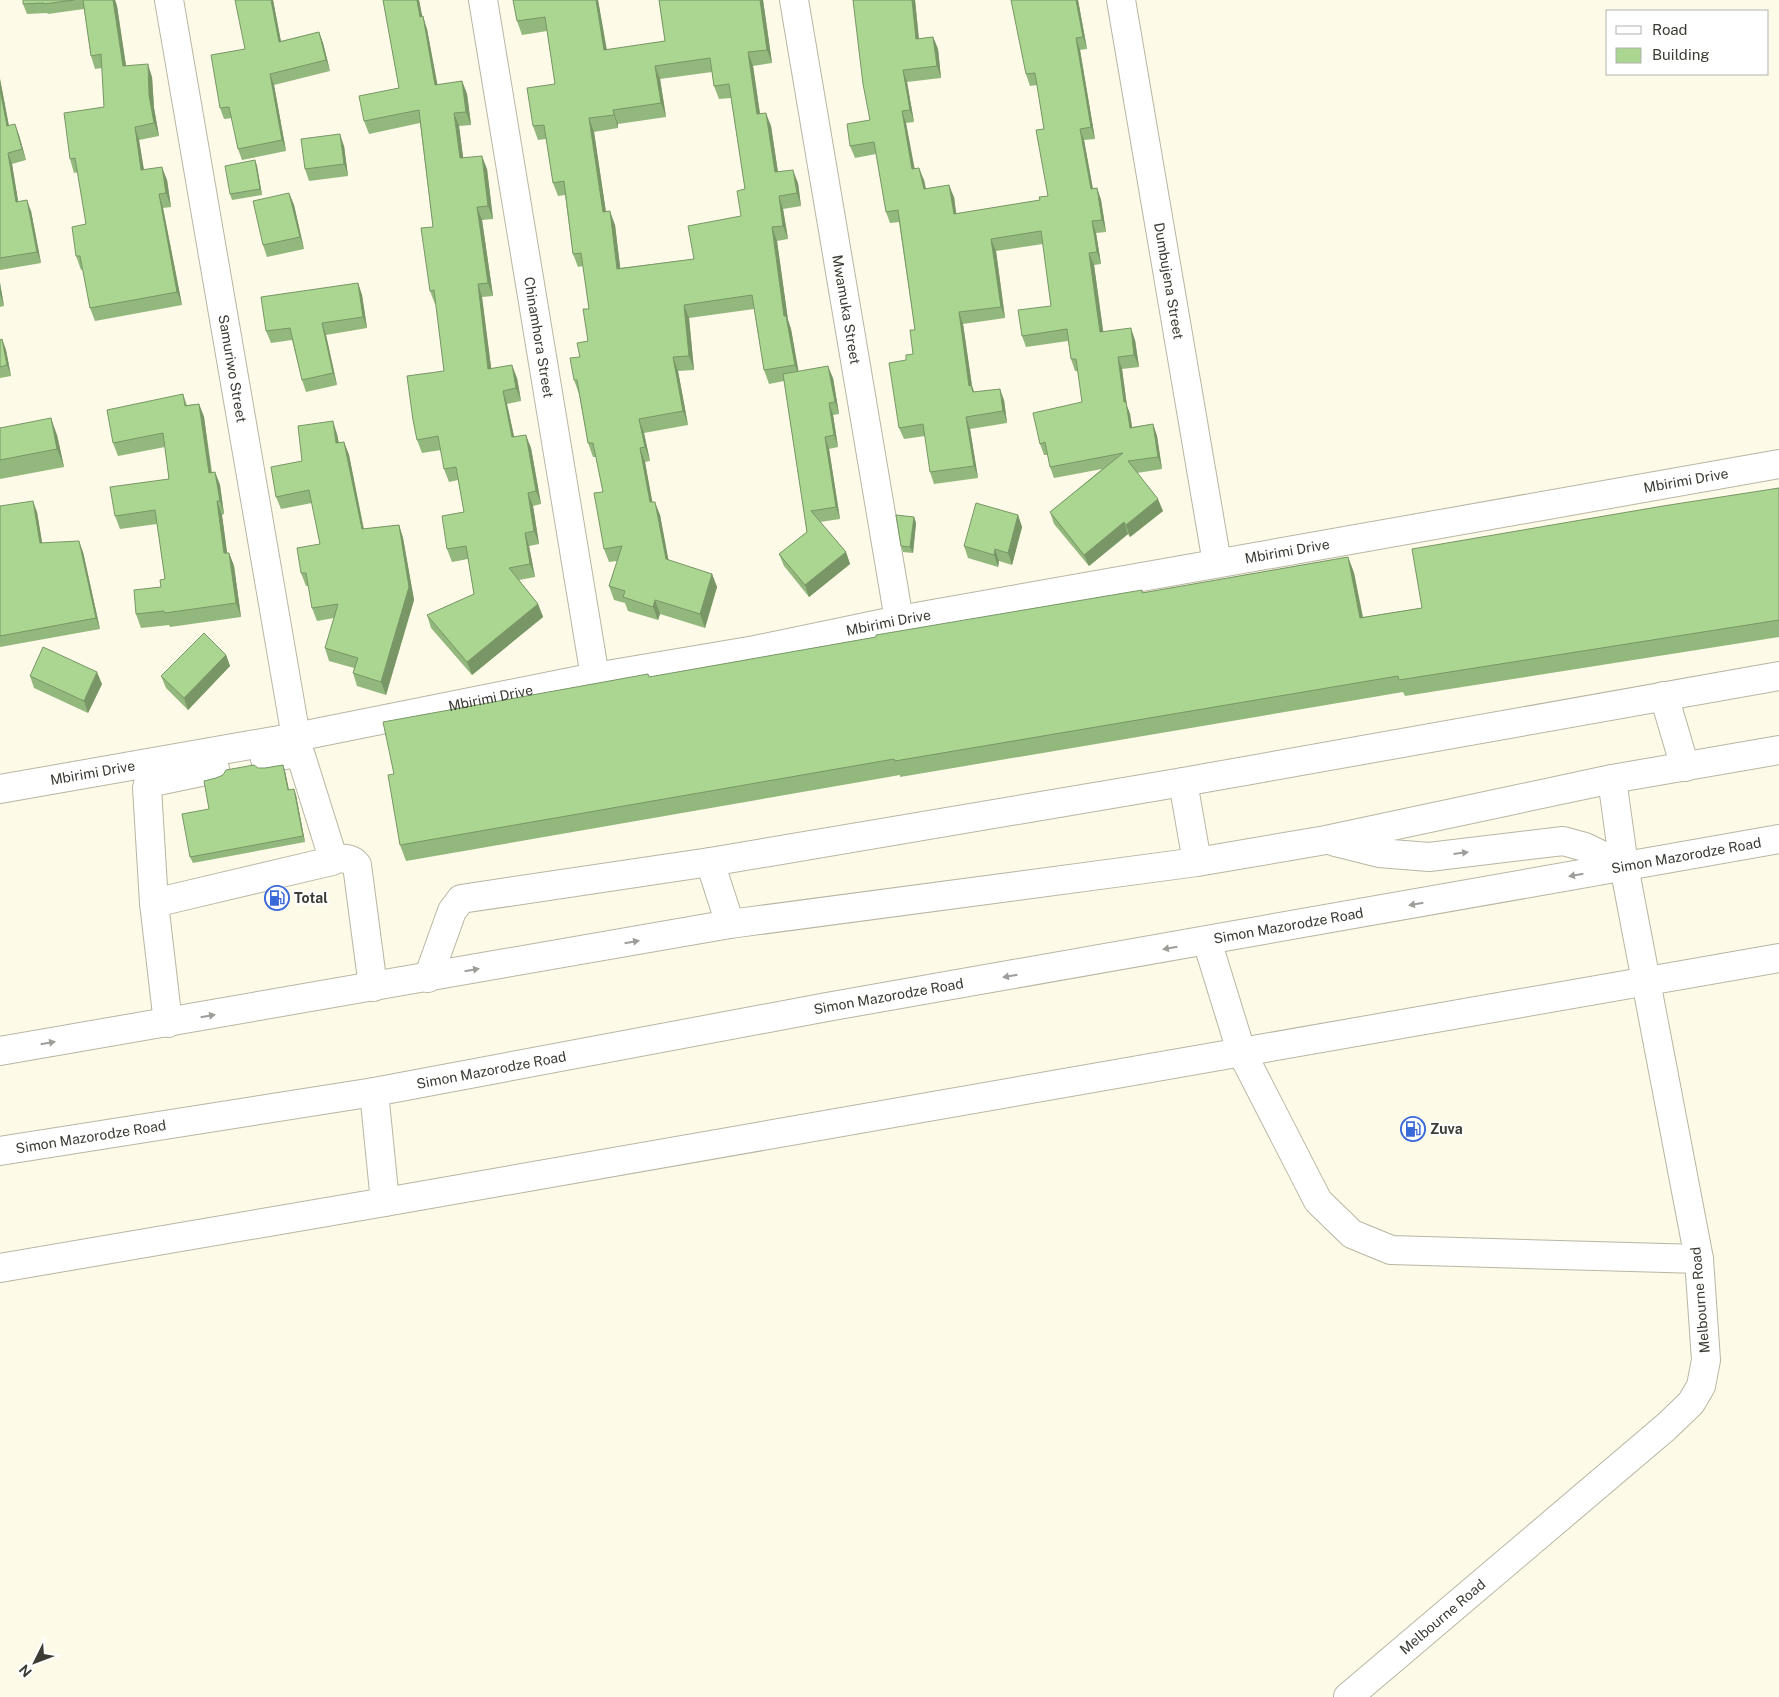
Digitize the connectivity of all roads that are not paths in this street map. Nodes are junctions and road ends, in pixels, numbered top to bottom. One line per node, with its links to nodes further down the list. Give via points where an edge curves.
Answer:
1 (169, 0): 11 (main road, Samuriwo Street)
2 (483, 0): 9 (main road, Chinamhora Street)
3 (794, 0): 7 (main road, Mwamuka Street)
4 (1121, 0): 6 (main road, Dumbujena Street)
5 (1779, 464): 6 (main road, Mbirimi Drive)
6 (1217, 563): 7 (main road, Mbirimi Drive)
7 (899, 620): 9 (main road, Mbirimi Drive, via 754,650)
8 (1779, 676): 10 (main road)
9 (595, 677): 11 (main road, Mbirimi Drive)
10 (1664, 696): 13 (main road); 15 (main road)
11 (296, 737): 16 (main road, Mbirimi Drive)
12 (1779, 750): 13 (main road)
13 (1685, 767): 14 (main road)
14 (1612, 779): 18 (main road); 22 (main road, Melbourne Road)
15 (1183, 782): 20 (main road); 21 (main road)
16 (0, 789)
17 (1779, 839): 22 (main road, Simon Mazorodze Road)
18 (1326, 840): 21 (main road); 22 (main road, one-way to 22, via 1379,853 1428,857 1563,841 1585,847)
19 (333, 858): 23 (main road, via 329,862); 23 (main road, via 302,758 297,754 153,782 147,788); 29 (main road, via 348,859 357,865)
20 (710, 862): 24 (main road); 27 (main road, via 461,899 452,911)
21 (1197, 862): 24 (main road)
22 (1624, 866): 25 (main road, Simon Mazorodze Road, one-way to 25); 28 (main road, Melbourne Road)
23 (154, 903): 30 (main road)
24 (730, 924): 27 (main road, one-way to 24)
25 (1208, 941): 32 (main road); 33 (main road, Simon Mazorodze Road, one-way to 33, via 827,1007)
26 (1779, 958): 28 (main road)
27 (428, 978): 29 (main road)
28 (1647, 980): 32 (main road); 36 (main road, Melbourne Road)
29 (373, 987): 30 (main road, one-way to 29)
30 (168, 1022): 31 (main road, one-way to 30)
31 (0, 1051)
32 (1241, 1051): 35 (main road); 36 (main road, via 1318,1201 1352,1234 1391,1250)
33 (374, 1092): 34 (main road, Simon Mazorodze Road); 35 (main road)
34 (0, 1151)
35 (384, 1202): 37 (main road)
36 (1699, 1259): 38 (main road, Melbourne Road, via 1706,1360 1701,1386 1691,1403)
37 (0, 1268)
38 (1348, 1697)

